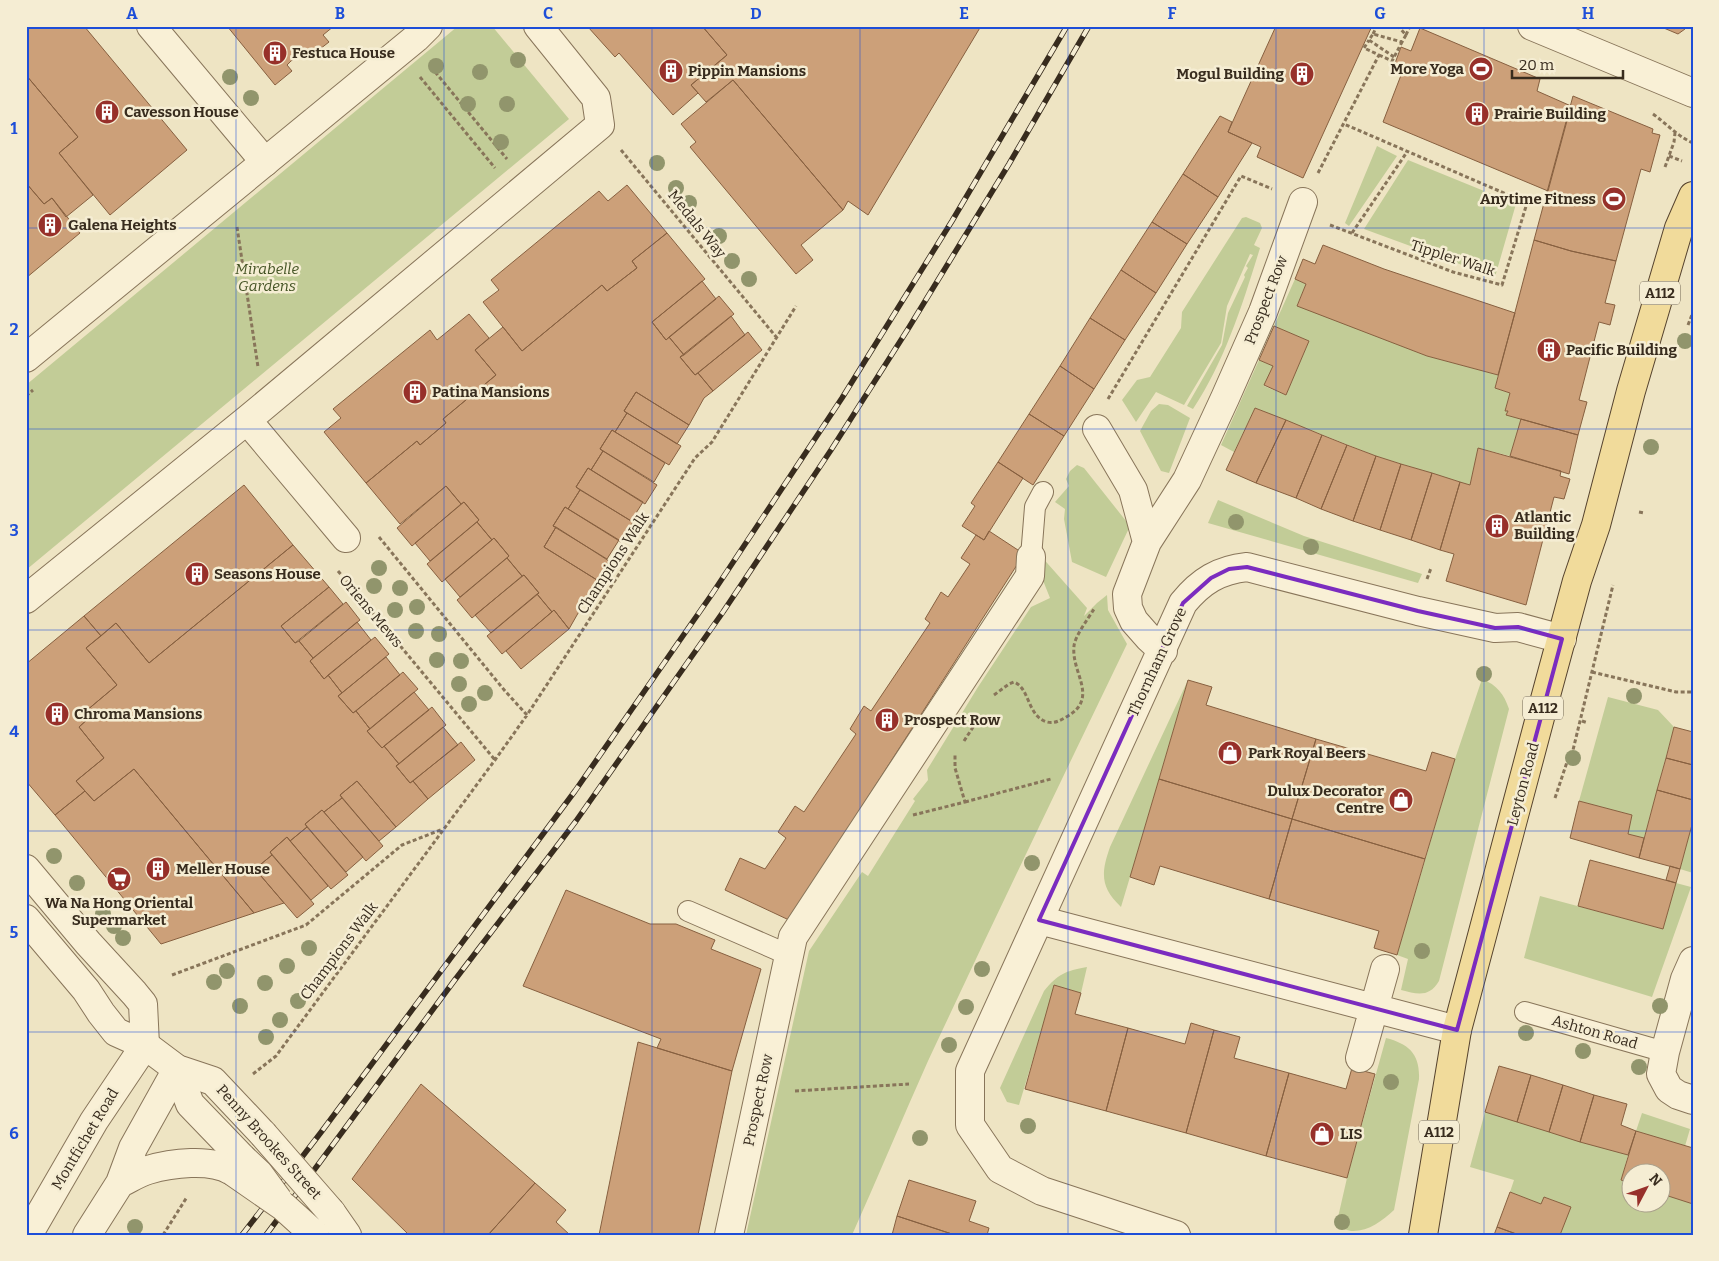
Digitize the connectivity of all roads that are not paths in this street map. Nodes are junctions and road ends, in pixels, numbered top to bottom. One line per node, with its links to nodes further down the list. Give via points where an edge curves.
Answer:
1 (151, 26): 6 (street)
2 (428, 26): 6 (street)
3 (538, 26): 10 (street, via 596,98 600,125)
4 (1532, 26): 5 (street)
5 (1693, 93)
6 (265, 162): 9 (street)
7 (1693, 196): 17 (main road, Leyton Road / A112, via 1679,228 1633,382)
8 (1301, 208): 14 (street, Prospect Row, via 1263,312 1225,398 1187,480)
9 (26, 358)
10 (247, 420): 13 (street); 16 (street)
11 (1096, 429): 14 (street, via 1133,490)
12 (1043, 492): 15 (lane, via 1035,507)
13 (346, 538)
14 (1148, 542): 18 (street, Prospect Row, via 1127,594 1128,608 1134,620)
15 (1031, 557): 23 (street, Prospect Row, via 1030,576 793,937)
16 (26, 599)
17 (1562, 639): 18 (street, Thornham Grove, via 1518,627 1495,628 1418,611 1247,567 1229,569 1195,588 1183,603); 28 (main road, Leyton Road / A112)
18 (1163, 651): 22 (street, Thornham Grove)
19 (26, 869): 29 (street, via 143,1004)
20 (688, 910): 23 (lane)
21 (26, 919): 29 (street, Penny Brookes Street, via 86,990 116,1032)
22 (1039, 920): 26 (street); 41 (street, Thornham Grove, via 970,1071 970,1125 1000,1169 1042,1191)
23 (789, 955): 40 (street, Prospect Row)
24 (1693, 961): 30 (street)
25 (1385, 969): 26 (street)
26 (1374, 1008): 28 (street); 31 (street)
27 (1525, 1012): 30 (lane, Ashton Road)
28 (1457, 1030): 42 (main road, Leyton Road / A112)
29 (145, 1045): 32 (street, Penny Brookes Street); 36 (street, Montfichet Road, via 94,1121)
30 (1665, 1052): 33 (street, via 1661,1074 1669,1089)
31 (1360, 1058)
32 (177, 1069): 34 (street, Penny Brookes Street, via 190,1104); 35 (street, via 133,1148); 39 (street, Penny Brookes Street, bridge, via 213,1081 332,1212)
33 (1693, 1100)
34 (237, 1164): 35 (street, via 169,1164); 38 (street, Penny Brookes Street, bridge)
35 (120, 1183): 37 (street)
36 (28, 1235)
37 (87, 1235)
38 (315, 1235)
39 (347, 1235)
40 (729, 1235)
41 (1176, 1235)
42 (1423, 1235)

